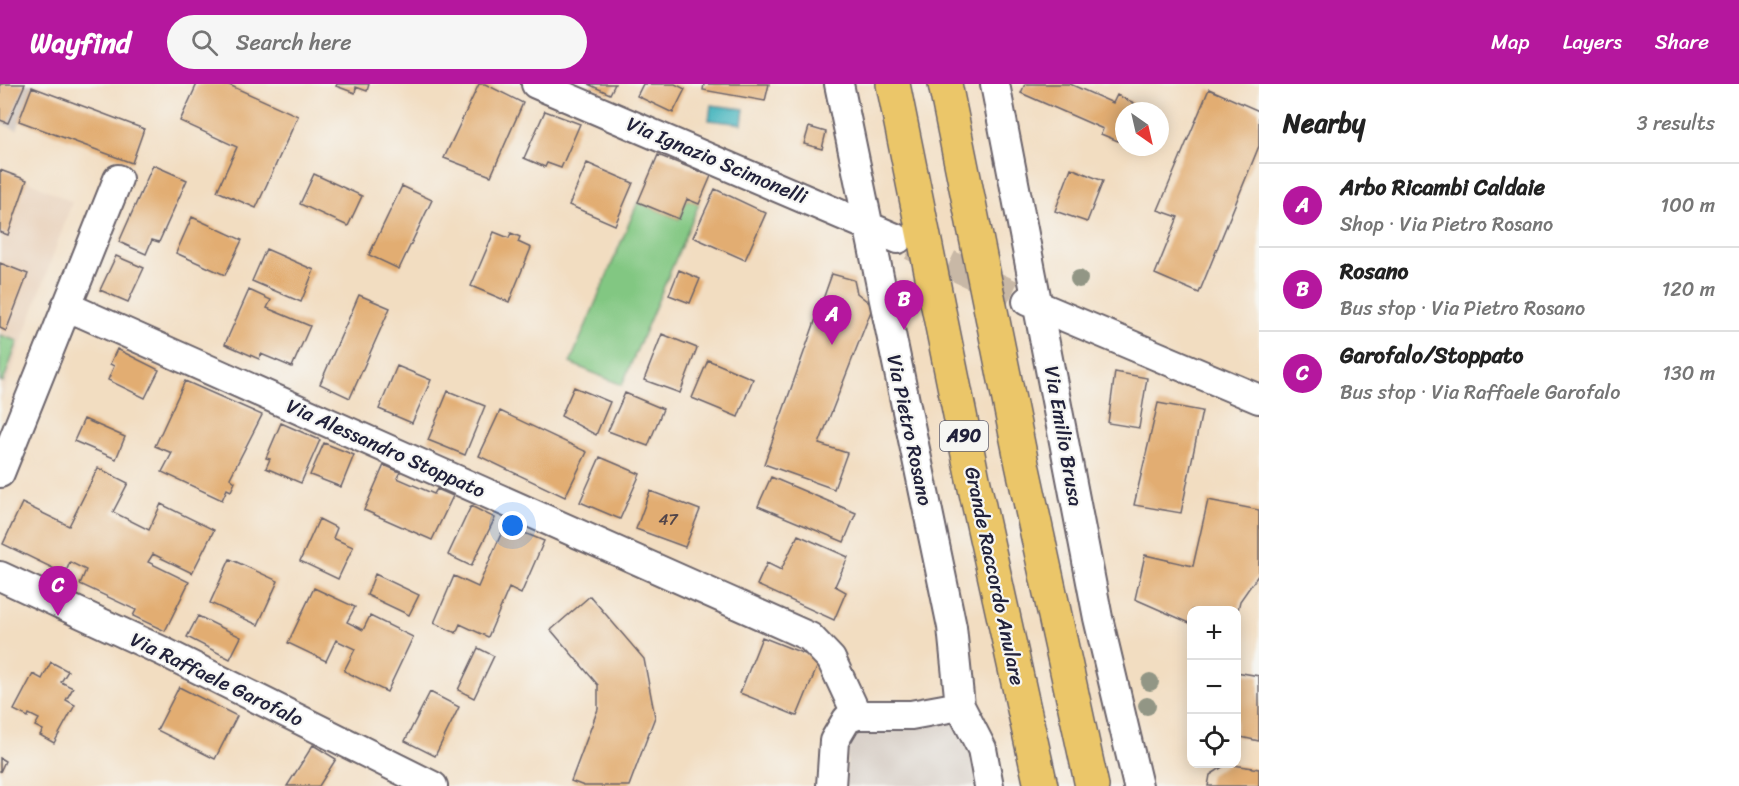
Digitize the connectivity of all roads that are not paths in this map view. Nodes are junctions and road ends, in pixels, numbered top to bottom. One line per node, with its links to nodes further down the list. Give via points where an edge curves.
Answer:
1 (536, 84): 7 (street, Via Ignazio Scimonelli)
2 (839, 84): 7 (street, Via Pietro Rosano)
3 (893, 84): 19 (highway, Grande Raccordo Anulare / A90, via 973,480)
4 (945, 84): 20 (highway, A90)
5 (995, 84): 9 (street, Via Emilio Brusa)
6 (118, 179): 10 (street)
7 (867, 224): 8 (street, Via Ignazio Scimonelli); 14 (street, Via Pietro Rosano, via 952,627)
8 (898, 239)
9 (1032, 304): 11 (street); 21 (street, Via Emilio Brusa)
10 (66, 306): 12 (street); 15 (street, Via Alessandro Stoppato, via 810,637 824,649)
11 (1259, 399)
12 (0, 473)
13 (0, 576): 16 (street, Via Raffaele Garofalo, via 162,651)
14 (960, 706): 15 (street, via 911,716); 18 (street, via 982,749)
15 (857, 715): 17 (street, via 844,722 835,736)
16 (433, 786)
17 (831, 786)
18 (989, 786)
19 (1041, 786)
20 (1092, 786)
21 (1138, 786)

